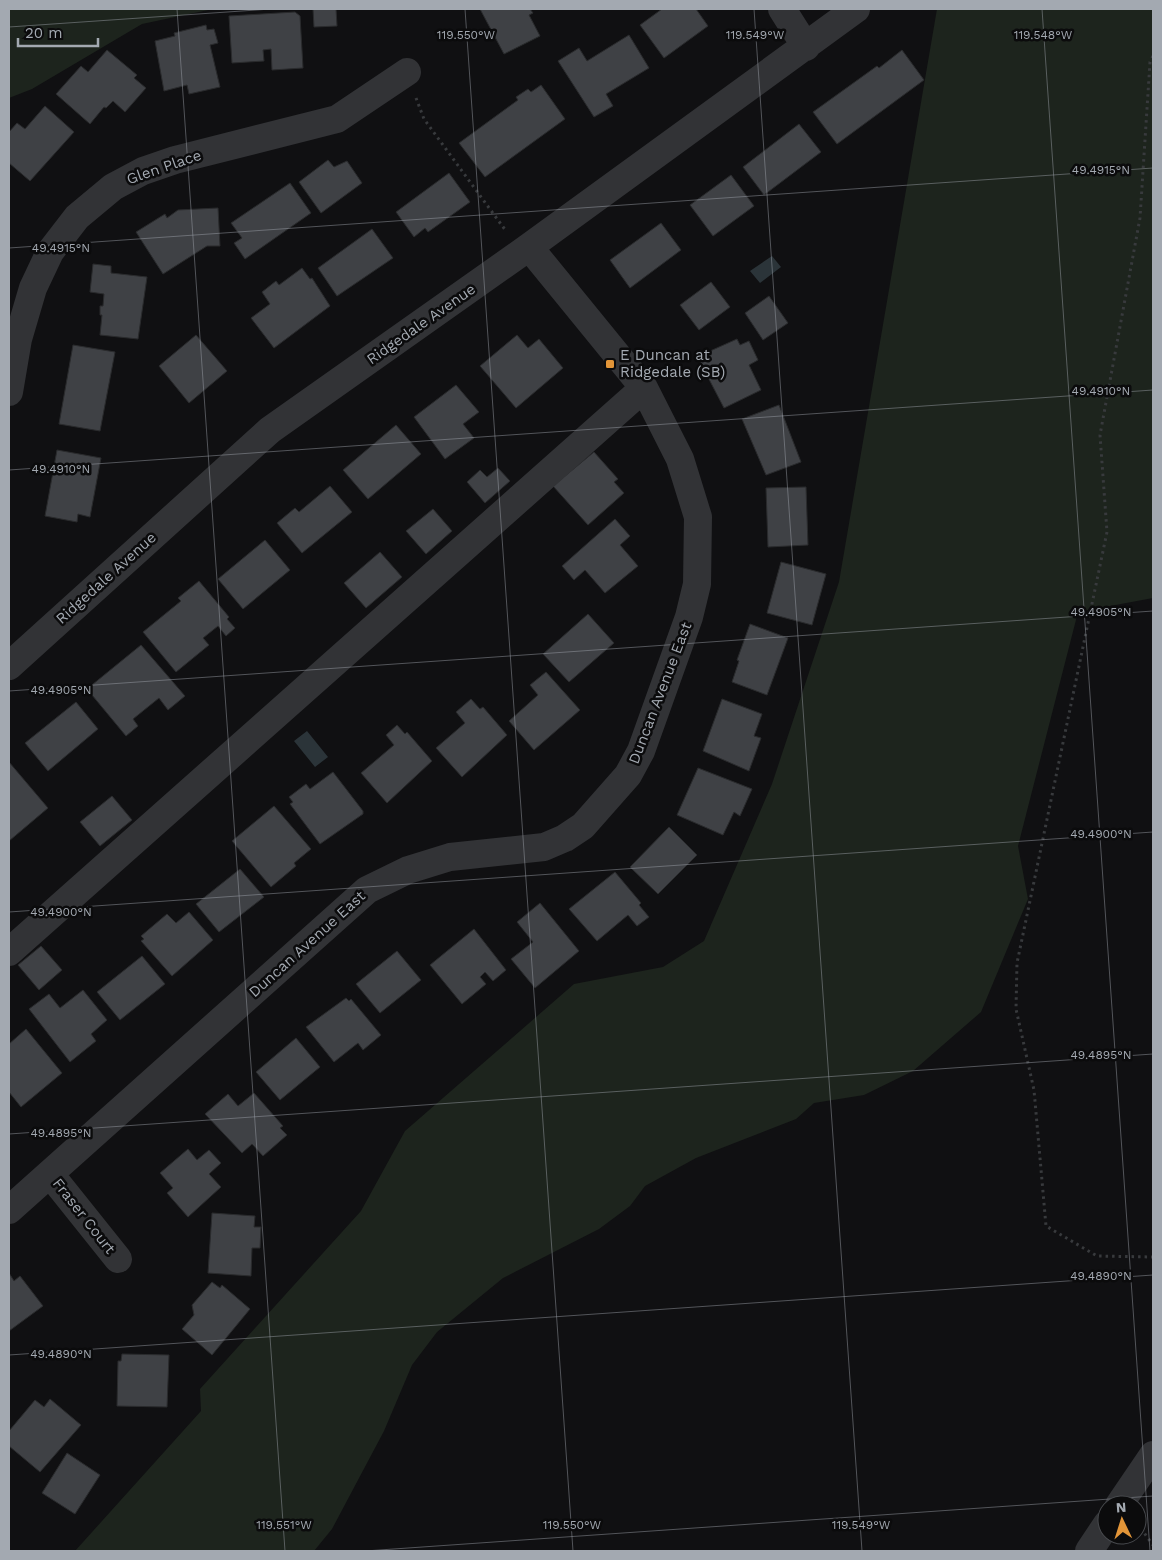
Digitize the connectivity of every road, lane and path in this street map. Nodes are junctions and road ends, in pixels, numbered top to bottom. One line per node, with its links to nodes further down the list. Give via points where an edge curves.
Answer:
1 (782, 9): 3 (street)
2 (856, 9): 3 (street, Ridgedale Avenue)
3 (806, 47): 6 (street, Ridgedale Avenue)
4 (1153, 56): 13 (path, via 1150,62 1140,218 1100,435 1107,532 1017,963 1016,1009 1034,1090 1046,1226 1097,1256)
5 (407, 72): 6 (path, via 424,119 504,230); 8 (street, Glen Place, via 337,119 175,160 113,187 77,217 50,252 33,288 23,322)
6 (529, 247): 7 (street, Duncan Avenue East); 9 (street, Ridgedale Avenue, via 270,430)
7 (644, 388): 10 (street); 11 (street, Duncan Avenue East, via 680,458 698,517 697,584 689,617 645,742 628,775 583,826 565,838 544,846 450,858 408,870 367,890)
8 (9, 392)
9 (9, 666)
10 (9, 952)
11 (50, 1174): 12 (street, Duncan Avenue East); 14 (street, Fraser Court)
12 (9, 1210)
13 (1153, 1257)
14 (118, 1259)
15 (1153, 1455): 16 (street)
16 (1126, 1495)
17 (1097, 1539): 18 (street)
18 (1089, 1551)

